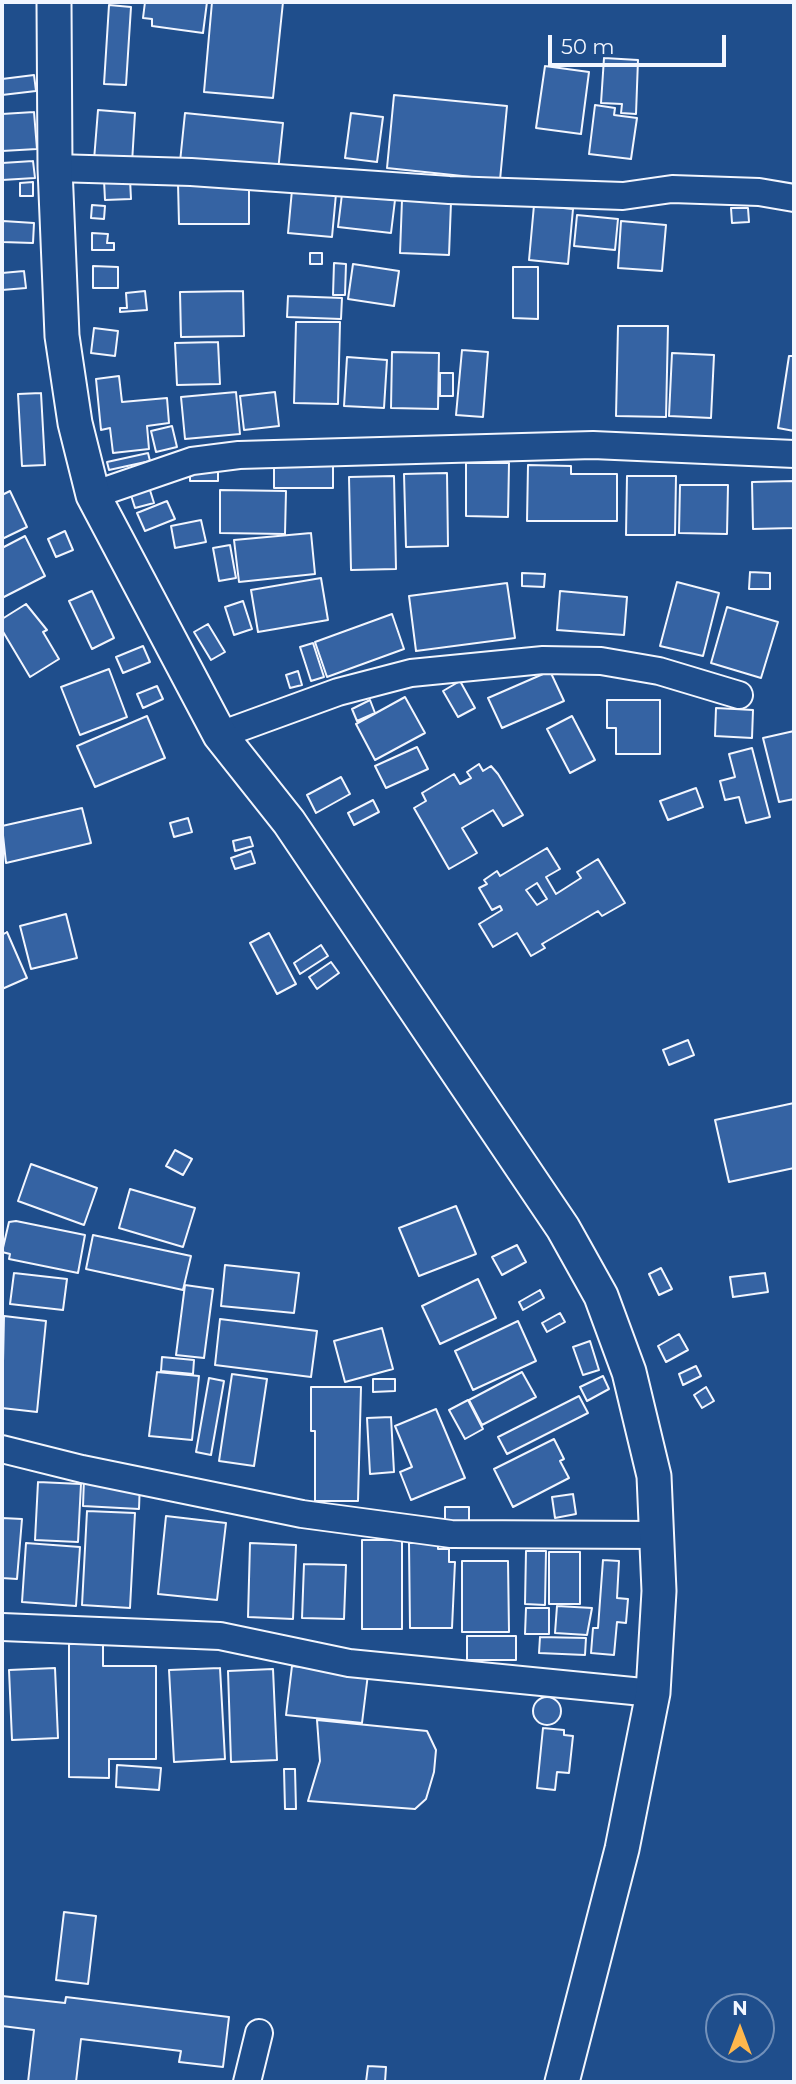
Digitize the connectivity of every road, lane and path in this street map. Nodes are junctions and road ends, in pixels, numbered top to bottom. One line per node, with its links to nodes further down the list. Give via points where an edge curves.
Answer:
1 (54, 2): 2 (main road)
2 (55, 168): 3 (street, via 191,172 449,190 623,196 672,189); 5 (main road, via 62,336 75,422)
3 (794, 198)
4 (794, 454): 5 (street, via 593,446 239,455 192,461)
5 (93, 495): 7 (main road)
6 (739, 695): 7 (street, via 647,669 601,661 543,660 411,673 338,692)
7 (220, 735): 9 (main road, via 289,822 563,1228 601,1296 629,1372 654,1476)
8 (2, 1449): 9 (street, via 302,1514 437,1532)
9 (657, 1535): 11 (main road)
10 (2, 1627): 11 (street, via 220,1636 349,1663)
11 (653, 1693): 14 (main road, via 622,1849)
12 (259, 2033): 13 (street)
13 (247, 2082)
14 (562, 2082)

